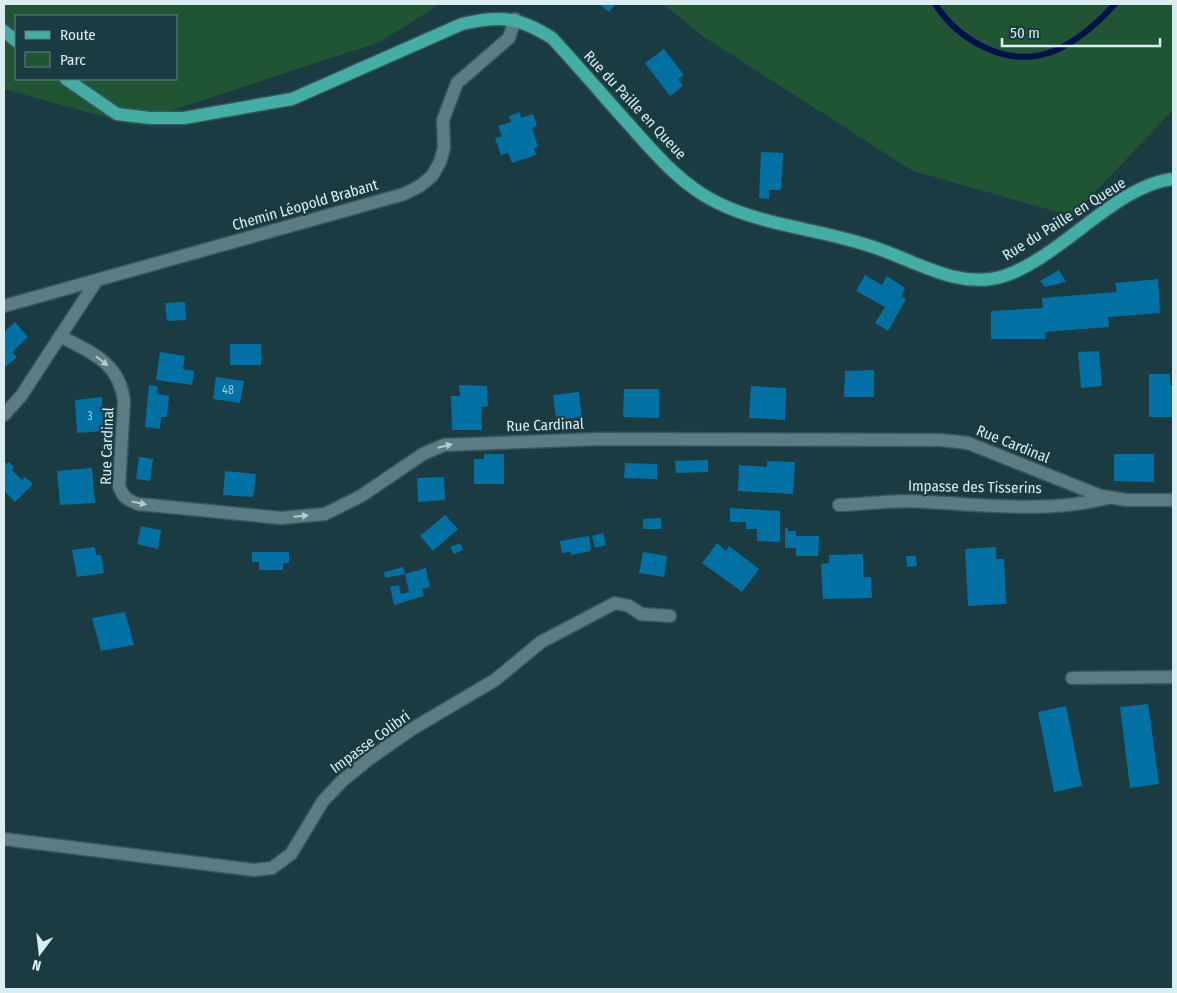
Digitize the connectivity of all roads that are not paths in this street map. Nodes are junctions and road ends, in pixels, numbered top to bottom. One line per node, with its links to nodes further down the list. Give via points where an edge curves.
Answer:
1 (515, 19): 4 (main road, Rue du Paille en Queue, via 488,18 462,24 292,99 184,118 117,114); 5 (main road, Rue du Paille en Queue, via 552,38 658,156 687,183 716,202 743,214 870,246 948,276 986,280 1024,268 1129,196); 6 (street, Chemin Léopold Brabant, via 509,38 457,83 443,120 444,148 440,162 432,176 420,186 404,194)
2 (4, 31): 3 (main road)
3 (15, 40)
4 (67, 80)
5 (1173, 179)
6 (97, 280): 7 (street, Chemin Léopold Brabant); 8 (street)
7 (4, 306)
8 (60, 336): 9 (street, via 21,396); 10 (street, Rue Cardinal, one-way to 10, via 91,353 116,373 123,388 119,486 122,495 138,504 281,518 325,514 362,496 423,454 444,445 600,439 941,440 968,443)
9 (4, 415)
10 (1109, 498): 11 (street, Rue Cardinal); 12 (street, Impasse des Tisserins, via 1087,503 1022,507 909,501)
11 (1173, 500)
12 (839, 505)
13 (670, 616): 16 (street, Impasse Colibri, via 641,614 615,603 541,642 495,680 412,730 342,781 324,801 291,854 272,868 254,870)
14 (1173, 677): 15 (street)
15 (1072, 678)
16 (4, 839)

